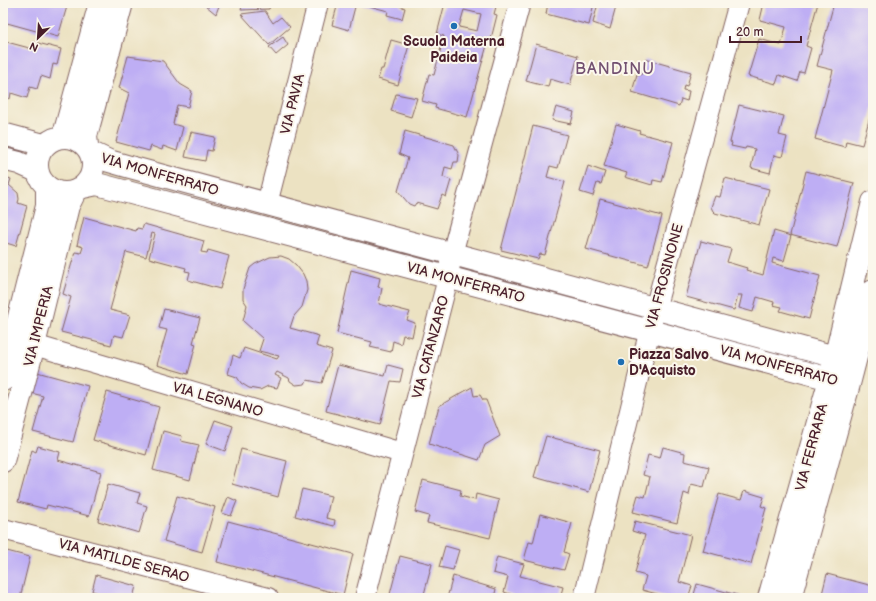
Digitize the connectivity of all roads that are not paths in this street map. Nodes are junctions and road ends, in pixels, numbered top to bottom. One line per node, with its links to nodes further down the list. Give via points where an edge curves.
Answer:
1 (100, 3): 7 (street, via 65,131)
2 (122, 3): 8 (street, via 86,136)
3 (318, 3): 13 (street, VIA PAVIA)
4 (520, 3): 14 (street, VIA CATANZARO)
5 (739, 3): 17 (street, VIA FROSINONE)
6 (3, 134): 7 (street)
7 (52, 141): 8 (street, via 70,136); 10 (street, via 39,153 36,162)
8 (89, 149): 11 (street, via 94,162 93,172); 13 (street, VIA MONFERRATO, via 109,161)
9 (3, 159): 10 (street, via 19,163)
10 (42, 179): 11 (street, via 56,192); 21 (street, VIA IMPERIA, via 47,206)
11 (79, 190): 15 (street, VIA MONFERRATO, via 97,184); 19 (street, VIA IMPERIA, via 68,206)
12 (873, 202): 20 (street, VIA FERRARA)
13 (267, 204): 14 (street, VIA MONFERRATO)
14 (452, 254): 15 (street, VIA CATANZARO); 17 (street, VIA MONFERRATO)
15 (448, 278): 18 (street, VIA MONFERRATO); 23 (street, VIA CATANZARO)
16 (873, 291): 20 (street, VIA FERRARA)
17 (655, 309): 18 (street, VIA FROSINONE); 20 (street, VIA MONFERRATO)
18 (649, 331): 22 (street, VIA MONFERRATO); 28 (street, VIA FROSINONE)
19 (34, 345): 23 (street, VIA LEGNANO); 24 (street, VIA IMPERIA)
20 (844, 360): 22 (street, VIA FERRARA)
21 (3, 380)
22 (840, 381): 29 (street, VIA FERRARA); 30 (street, VIA FERRARA)
23 (402, 453): 27 (street, VIA CATANZARO)
24 (3, 461)
25 (3, 529): 26 (street, VIA MATILDE SERAO)
26 (268, 598)
27 (365, 598)
28 (584, 598)
29 (769, 598)
30 (790, 598)

